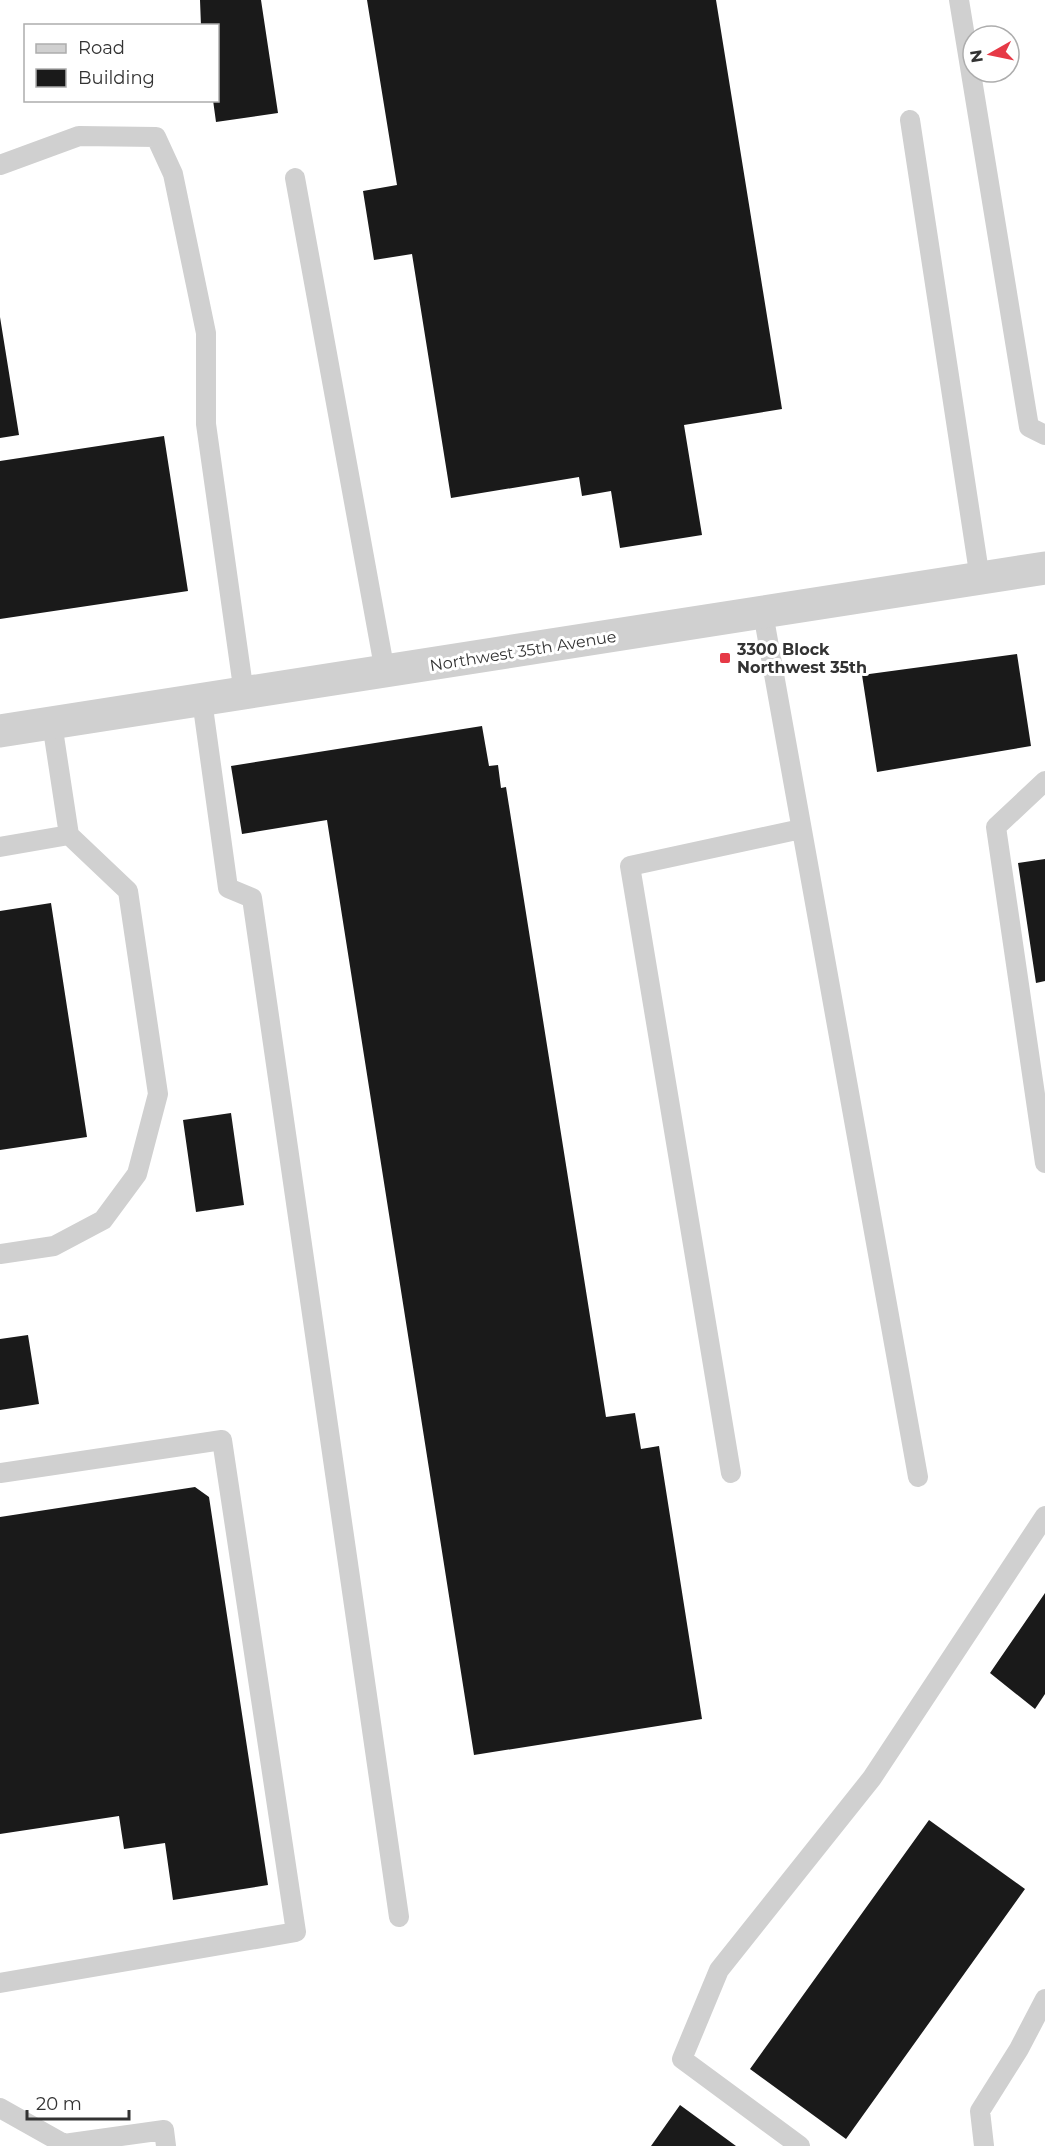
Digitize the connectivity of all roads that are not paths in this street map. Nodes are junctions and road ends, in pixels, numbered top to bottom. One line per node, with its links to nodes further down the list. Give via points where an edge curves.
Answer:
1 (959, 0): 5 (lane, via 1029,427)
2 (910, 120): 7 (lane)
3 (0, 165): 10 (lane, via 79,136 156,137 173,174 206,333 206,424)
4 (296, 178): 9 (lane)
5 (1045, 435)
6 (1045, 568): 7 (street, Northwest 35th Avenue)
7 (980, 579): 8 (street, Northwest 35th Avenue)
8 (763, 613): 9 (street, Northwest 35th Avenue); 15 (lane)
9 (385, 672): 10 (street, Northwest 35th Avenue)
10 (244, 694): 11 (street, Northwest 35th Avenue)
11 (202, 700): 12 (street, Northwest 35th Avenue); 24 (lane, via 228,888 252,898)
12 (52, 723): 13 (street, Northwest 35th Avenue); 16 (lane)
13 (0, 731)
14 (1045, 781): 18 (lane, via 996,827)
15 (801, 829): 21 (lane, via 630,866); 22 (lane)
16 (69, 836): 17 (lane); 19 (lane, via 128,891 158,1094 137,1174 103,1220 54,1246)
17 (0, 847)
18 (1045, 1163)
19 (0, 1254)
20 (0, 1473): 25 (lane, via 222,1440 296,1932)
21 (731, 1473)
22 (918, 1477)
23 (1045, 1516): 29 (lane, via 872,1778 719,1970 682,2059)
24 (399, 1917)
25 (0, 1983)
26 (1045, 1999): 30 (lane, via 980,2111)
27 (0, 2108): 28 (lane, via 64,2144 164,2130)
28 (166, 2146)
29 (800, 2146)
30 (984, 2146)

